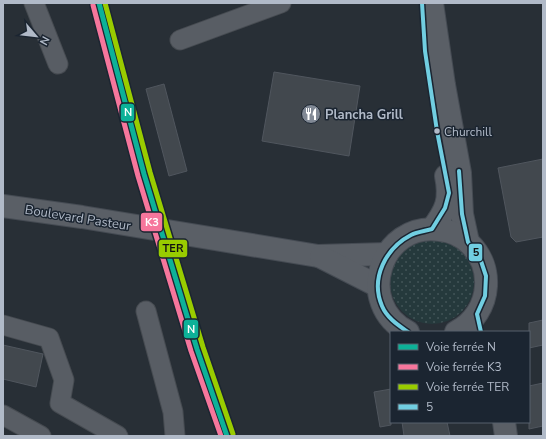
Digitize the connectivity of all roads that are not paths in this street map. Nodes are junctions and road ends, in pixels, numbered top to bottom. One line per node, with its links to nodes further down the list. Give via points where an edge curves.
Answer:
1 (34, 3): 6 (street)
2 (281, 3): 5 (street)
3 (422, 3): 8 (main road, via 425,51 448,193 444,210)
4 (432, 3): 9 (main road, via 460,173 462,214)
5 (180, 40)
6 (58, 64)
7 (5, 206): 11 (main road, Boulevard Pasteur)
8 (432, 229): 9 (main road, via 451,232); 10 (main road, via 406,236)
9 (468, 242): 14 (main road, via 480,258 486,276)
10 (387, 254): 11 (main road); 12 (main road, via 380,269)
11 (318, 256): 12 (main road)
12 (378, 286): 16 (main road, via 386,311 397,325)
13 (146, 310): 21 (street, via 173,412)
14 (479, 323): 17 (main road, via 466,325)
15 (3, 325): 23 (street, via 50,338 64,380 60,403)
16 (406, 331)
17 (457, 331)
18 (3, 415): 22 (street)
19 (490, 423): 24 (main road)
20 (504, 423): 25 (main road)
21 (174, 435)
22 (41, 436)
23 (118, 436)
24 (492, 436)
25 (506, 436)

